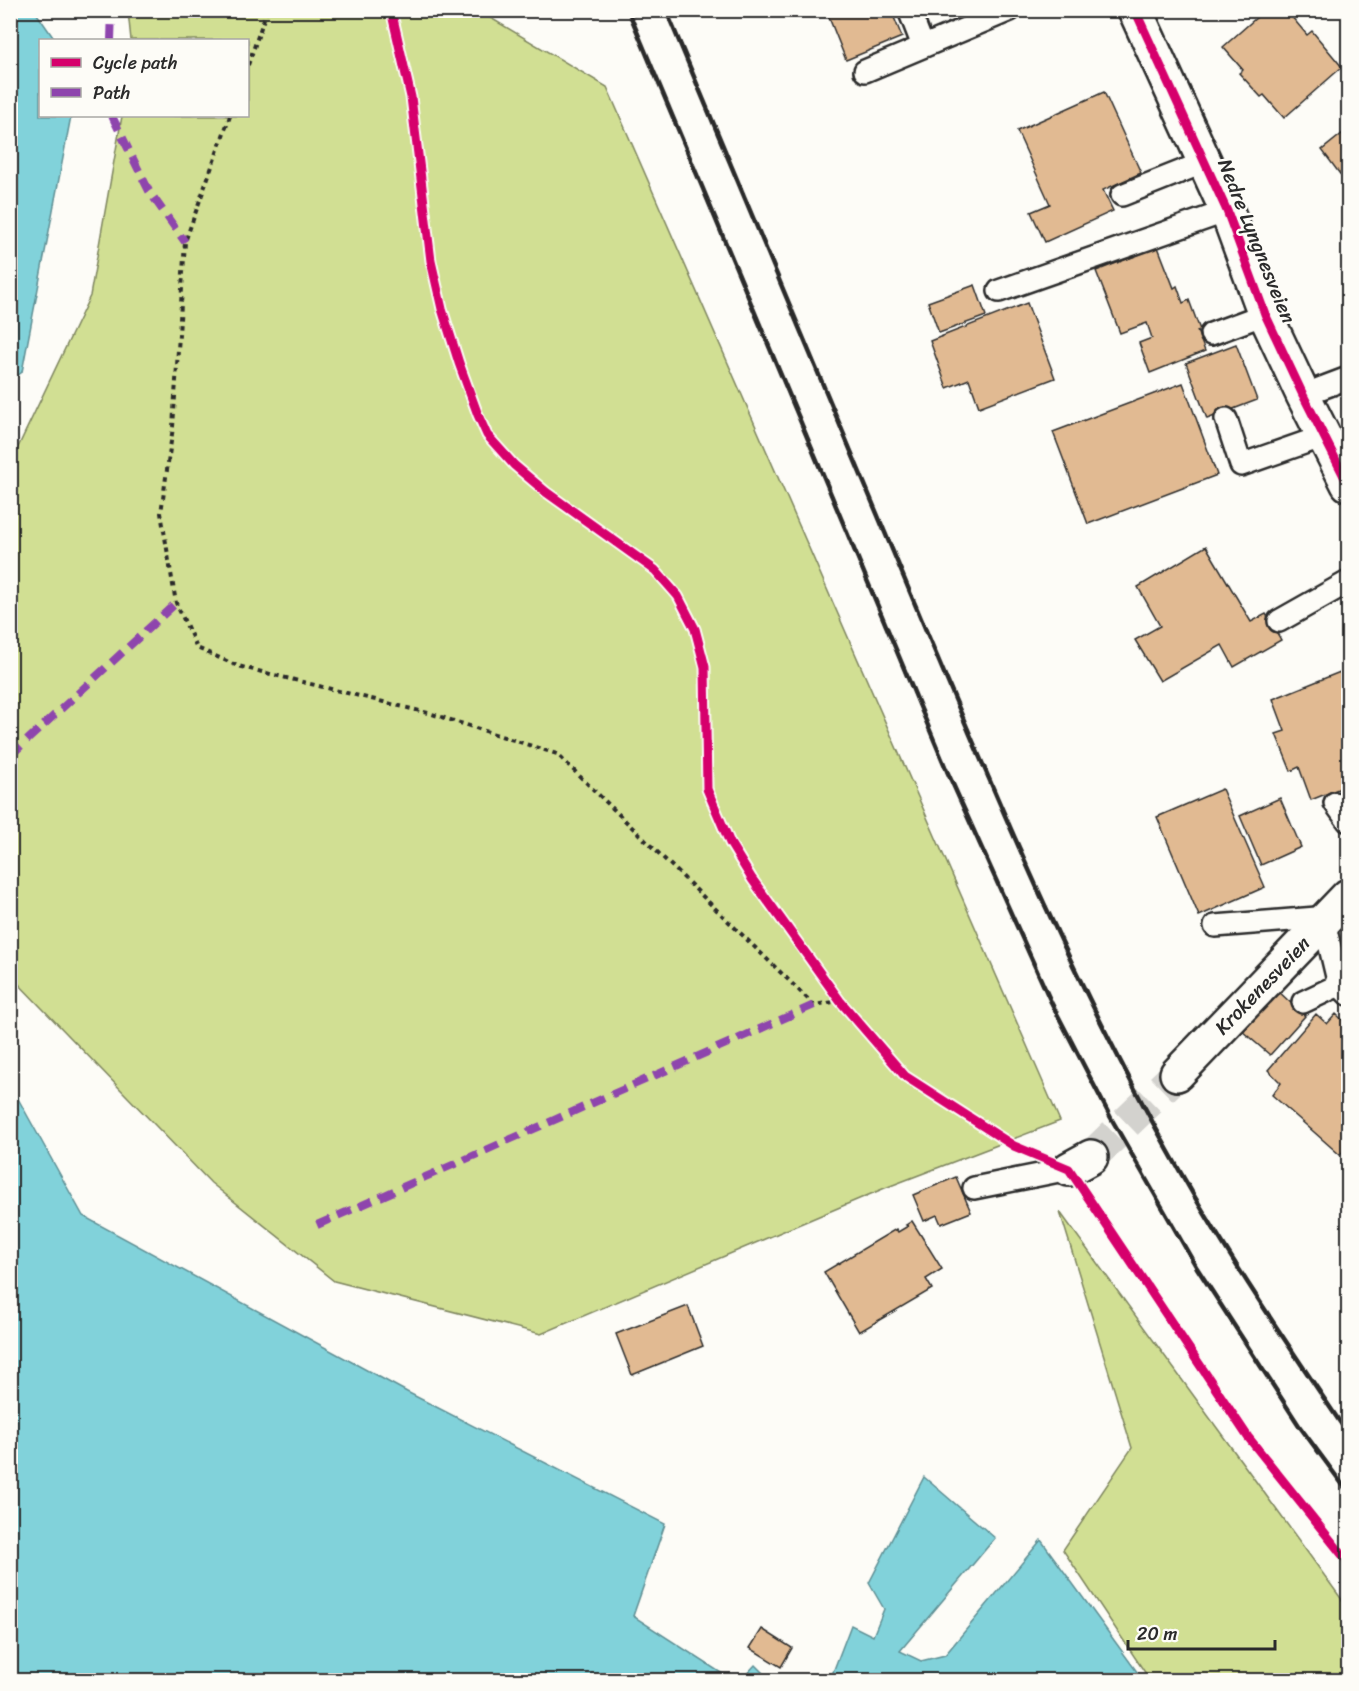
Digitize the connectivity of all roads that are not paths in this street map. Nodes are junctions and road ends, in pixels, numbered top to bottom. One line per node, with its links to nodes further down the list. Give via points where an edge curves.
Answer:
1 (909, 10): 4 (lane)
2 (1010, 10): 4 (lane)
3 (1135, 10): 6 (street, Nedre Lyngnesveien)
4 (923, 46): 5 (lane)
5 (865, 71)
6 (1205, 162): 7 (lane); 8 (street, Nedre Lyngnesveien)
7 (1122, 195)
8 (1227, 211): 9 (lane); 10 (street, Nedre Lyngnesveien)
9 (999, 291)
10 (1265, 314): 11 (lane); 13 (street, Nedre Lyngnesveien)
11 (1211, 334)
12 (1348, 378): 13 (lane)
13 (1303, 395): 15 (street, Nedre Lyngnesveien)
14 (1226, 419): 15 (lane, via 1241,465)
15 (1324, 436): 16 (street, Nedre Lyngnesveien)
16 (1348, 484)
17 (1348, 582): 18 (lane)
18 (1279, 621)
19 (1335, 802): 20 (lane)
20 (1348, 821)
21 (1334, 912): 22 (lane); 23 (lane); 25 (street, Krokenesveien)
22 (1215, 926)
23 (1344, 990): 24 (lane)
24 (1303, 1002)
25 (1177, 1074)
26 (1080, 1163): 27 (lane)
27 (974, 1188)

